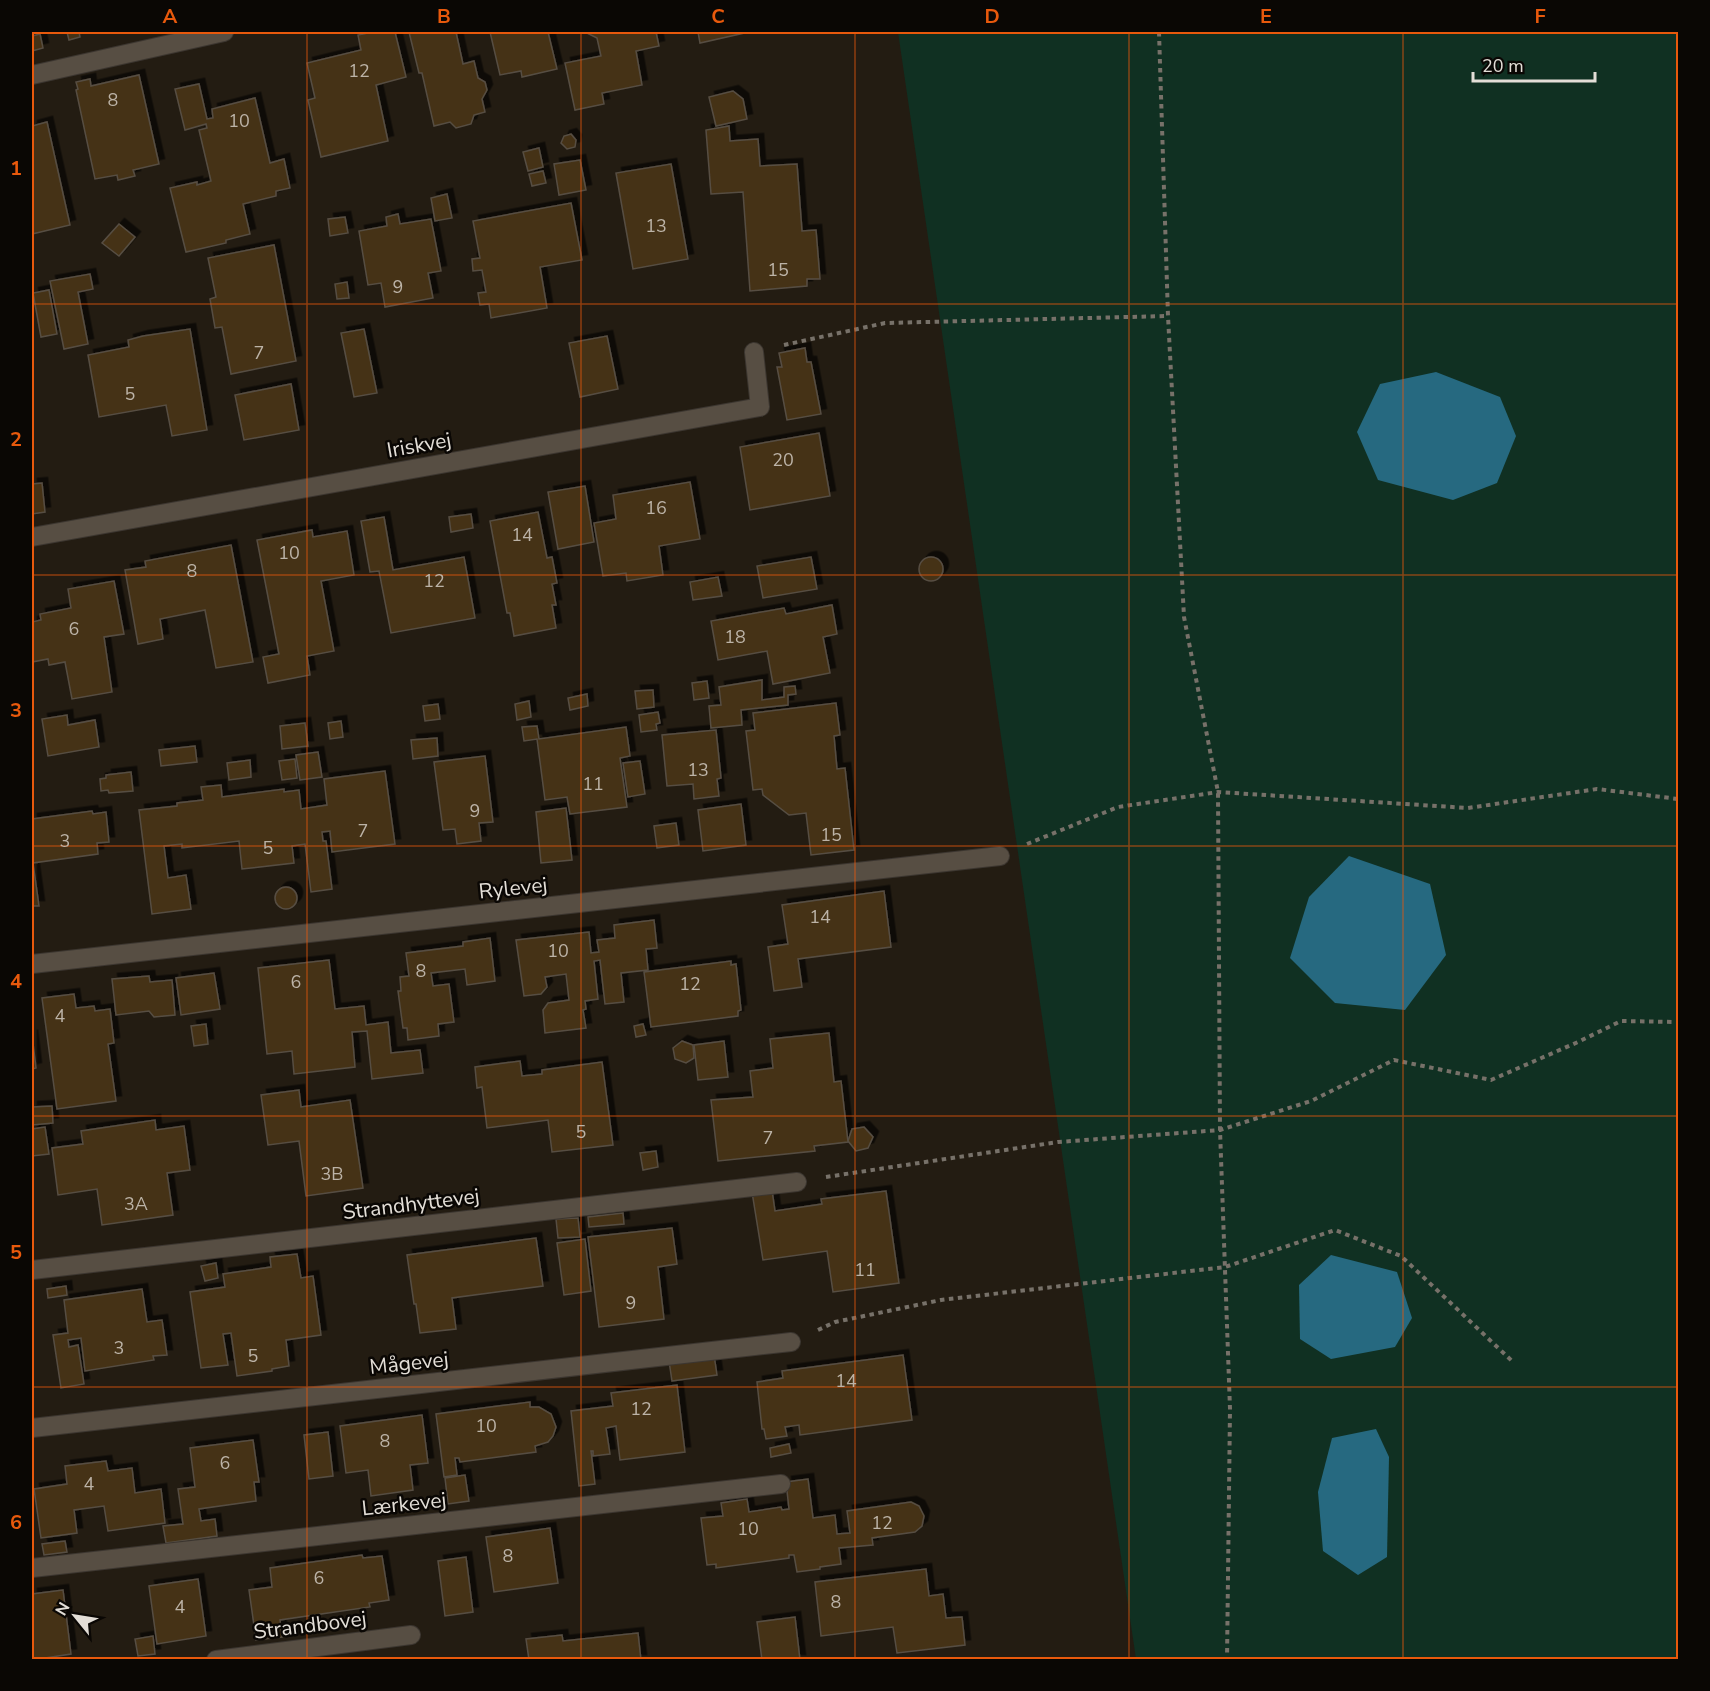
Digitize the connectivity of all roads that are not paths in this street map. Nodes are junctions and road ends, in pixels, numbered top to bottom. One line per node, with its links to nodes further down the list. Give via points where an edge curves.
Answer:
1 (224, 32): 2 (street)
2 (32, 75)
3 (754, 352): 4 (street, Iriskvej, via 760,407)
4 (32, 537)
5 (1000, 856): 6 (street, Rylevej)
6 (32, 964)
7 (797, 1182): 8 (street, Strandhyttevej)
8 (32, 1270)
9 (791, 1342): 10 (street, Mågevej)
10 (32, 1428)
11 (781, 1484): 12 (street, Lærkevej)
12 (32, 1568)
13 (411, 1635): 14 (street, Strandbovej)
14 (216, 1659)

